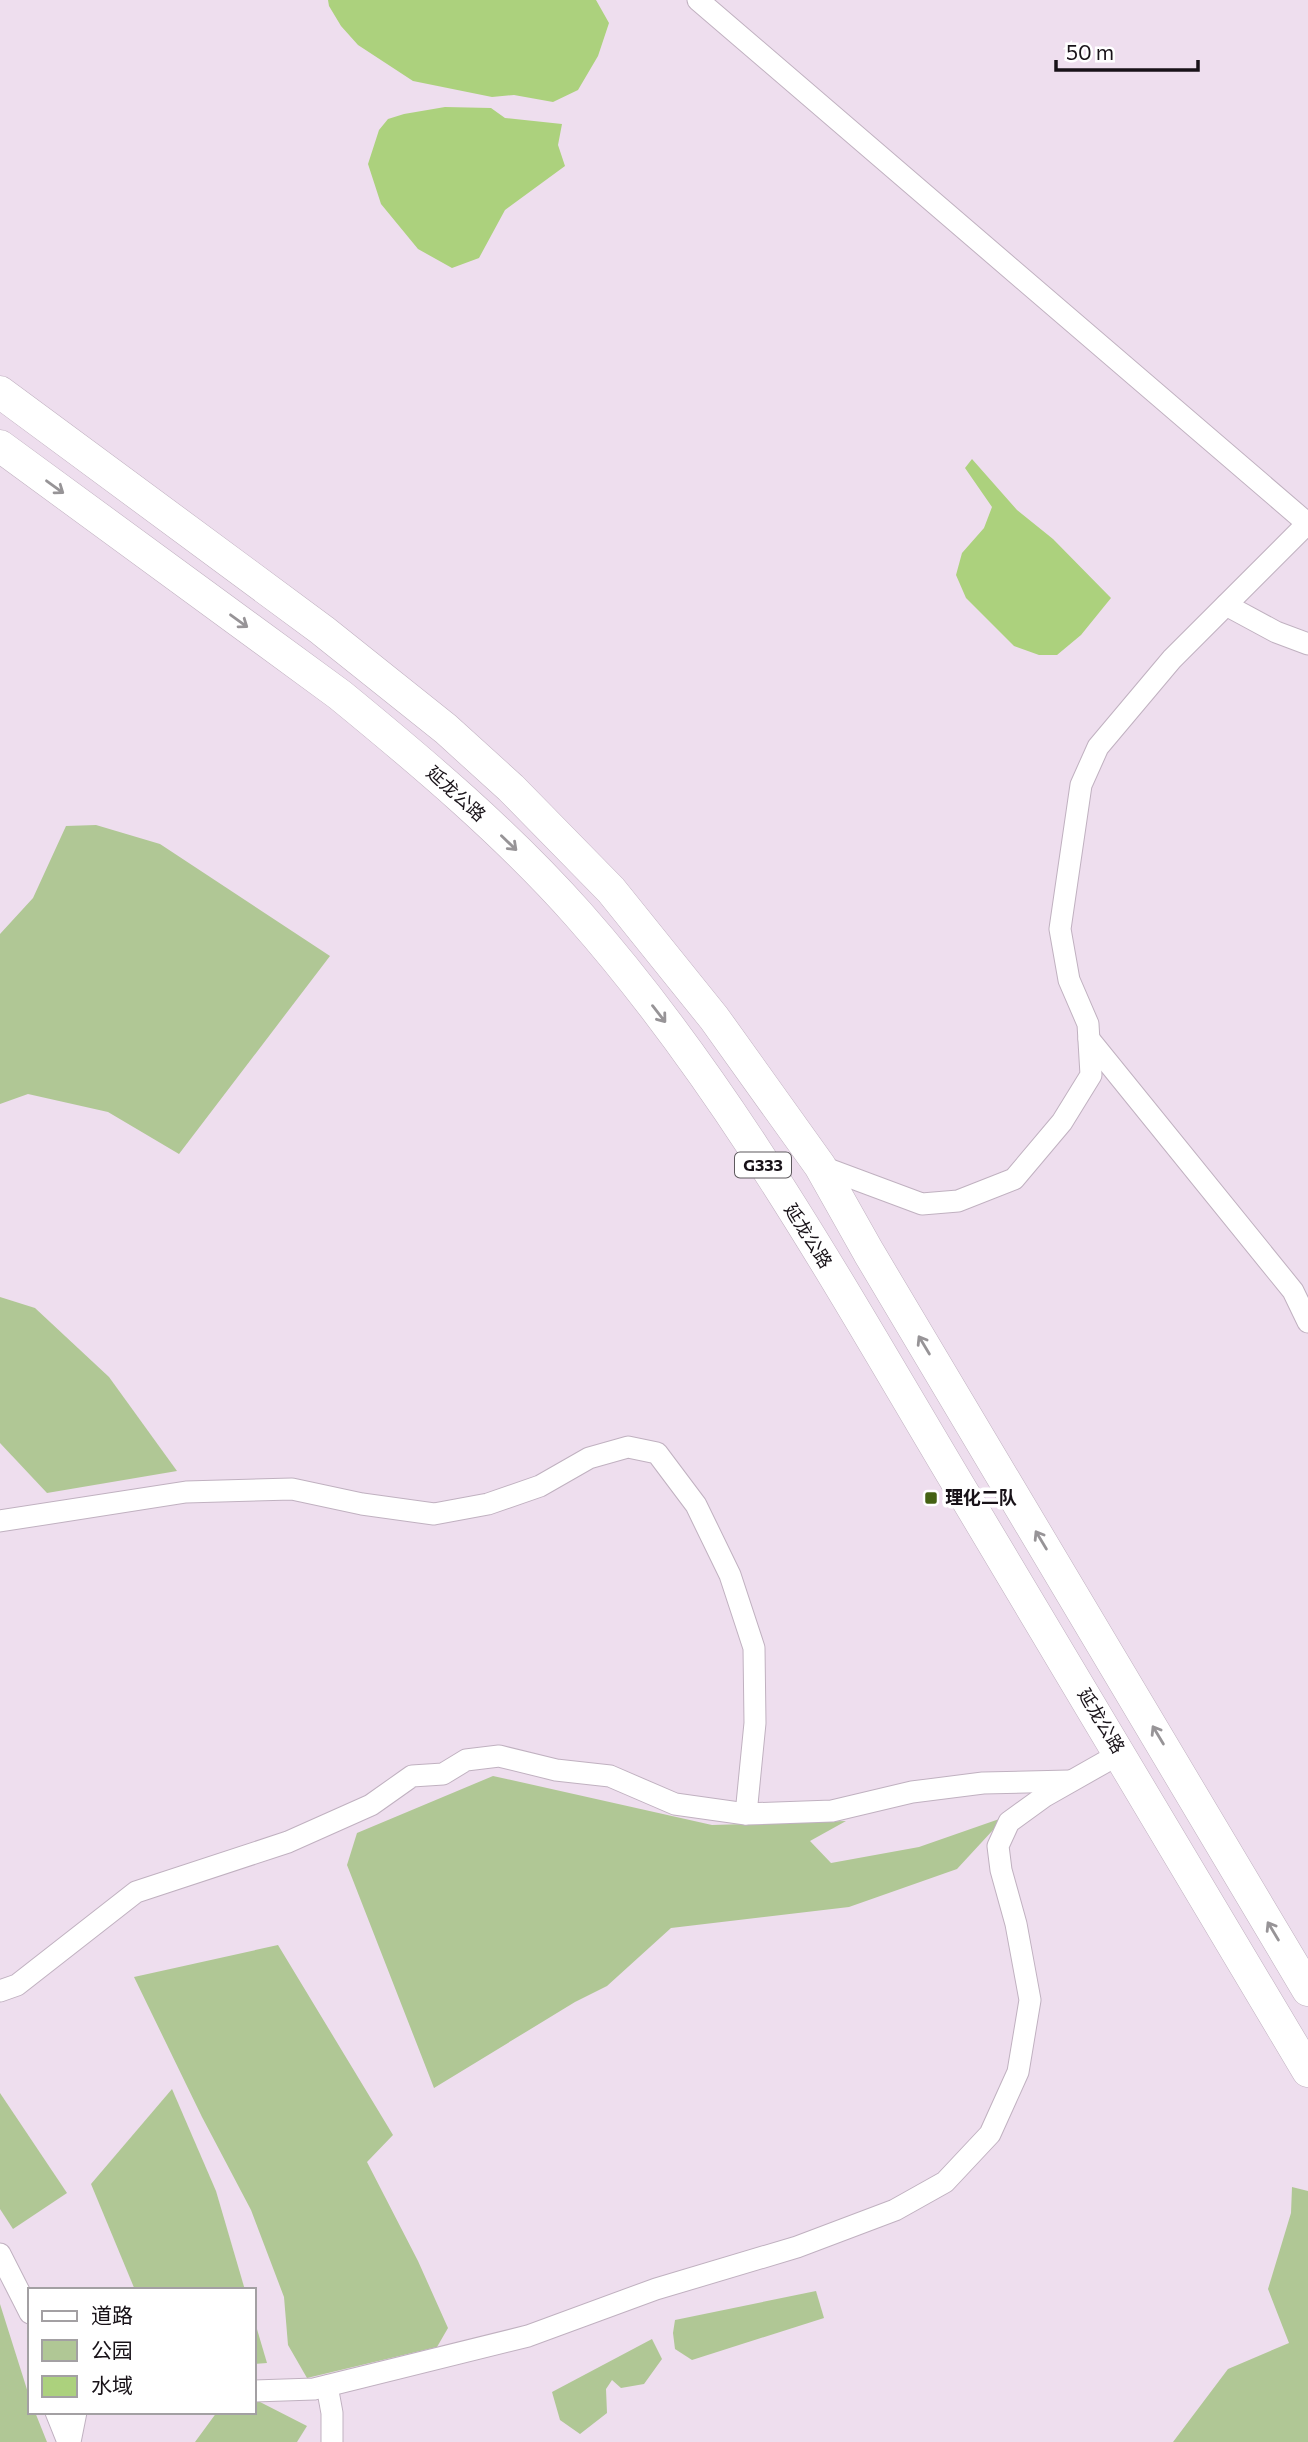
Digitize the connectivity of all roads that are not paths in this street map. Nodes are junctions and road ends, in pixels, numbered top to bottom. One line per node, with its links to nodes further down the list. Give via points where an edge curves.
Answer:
1 (698, 0): 4 (street)
2 (0, 392): 8 (highway, G333, via 322,630 446,729 511,788 658,945)
3 (0, 446): 11 (highway, 延龙公路 / G333, one-way to 11, via 340,695 454,791 576,912 677,1037 781,1194)
4 (1307, 523): 5 (street)
5 (1226, 605): 6 (street); 7 (street, via 1172,659 1098,747 1081,785 1060,929 1069,980 1088,1024)
6 (1308, 644)
7 (1089, 1039): 8 (street, via 1091,1075 1062,1122 1014,1179 958,1201 922,1204); 9 (street, via 1293,1291)
8 (820, 1166): 14 (highway, G333, one-way to 8)
9 (1308, 1322)
10 (0, 1521): 13 (street, via 186,1492 292,1489 434,1514 488,1504 540,1486 589,1458 628,1447 657,1453 696,1505 730,1576 754,1648 755,1723)
11 (1121, 1753): 12 (street); 16 (highway, 延龙公路 / G333)
12 (1072, 1781): 13 (street, via 982,1783 912,1792 832,1811); 19 (street, via 1009,1822 999,1846 1030,2000 1018,2072 990,2134 946,2182 895,2210 797,2247 656,2289 528,2336)
13 (746, 1814): 15 (street, via 675,1804 610,1776 556,1770 499,1756 466,1760 443,1774 412,1776 371,1805 288,1842 136,1892 17,1985)
14 (1308, 1990)
15 (0, 1991)
16 (1308, 2071)
17 (0, 2254): 18 (street)
18 (28, 2309)
19 (327, 2386): 20 (street); 24 (street)
20 (256, 2390)
21 (57, 2414): 23 (street)
22 (76, 2414): 23 (street)
23 (69, 2442)
24 (332, 2442)

